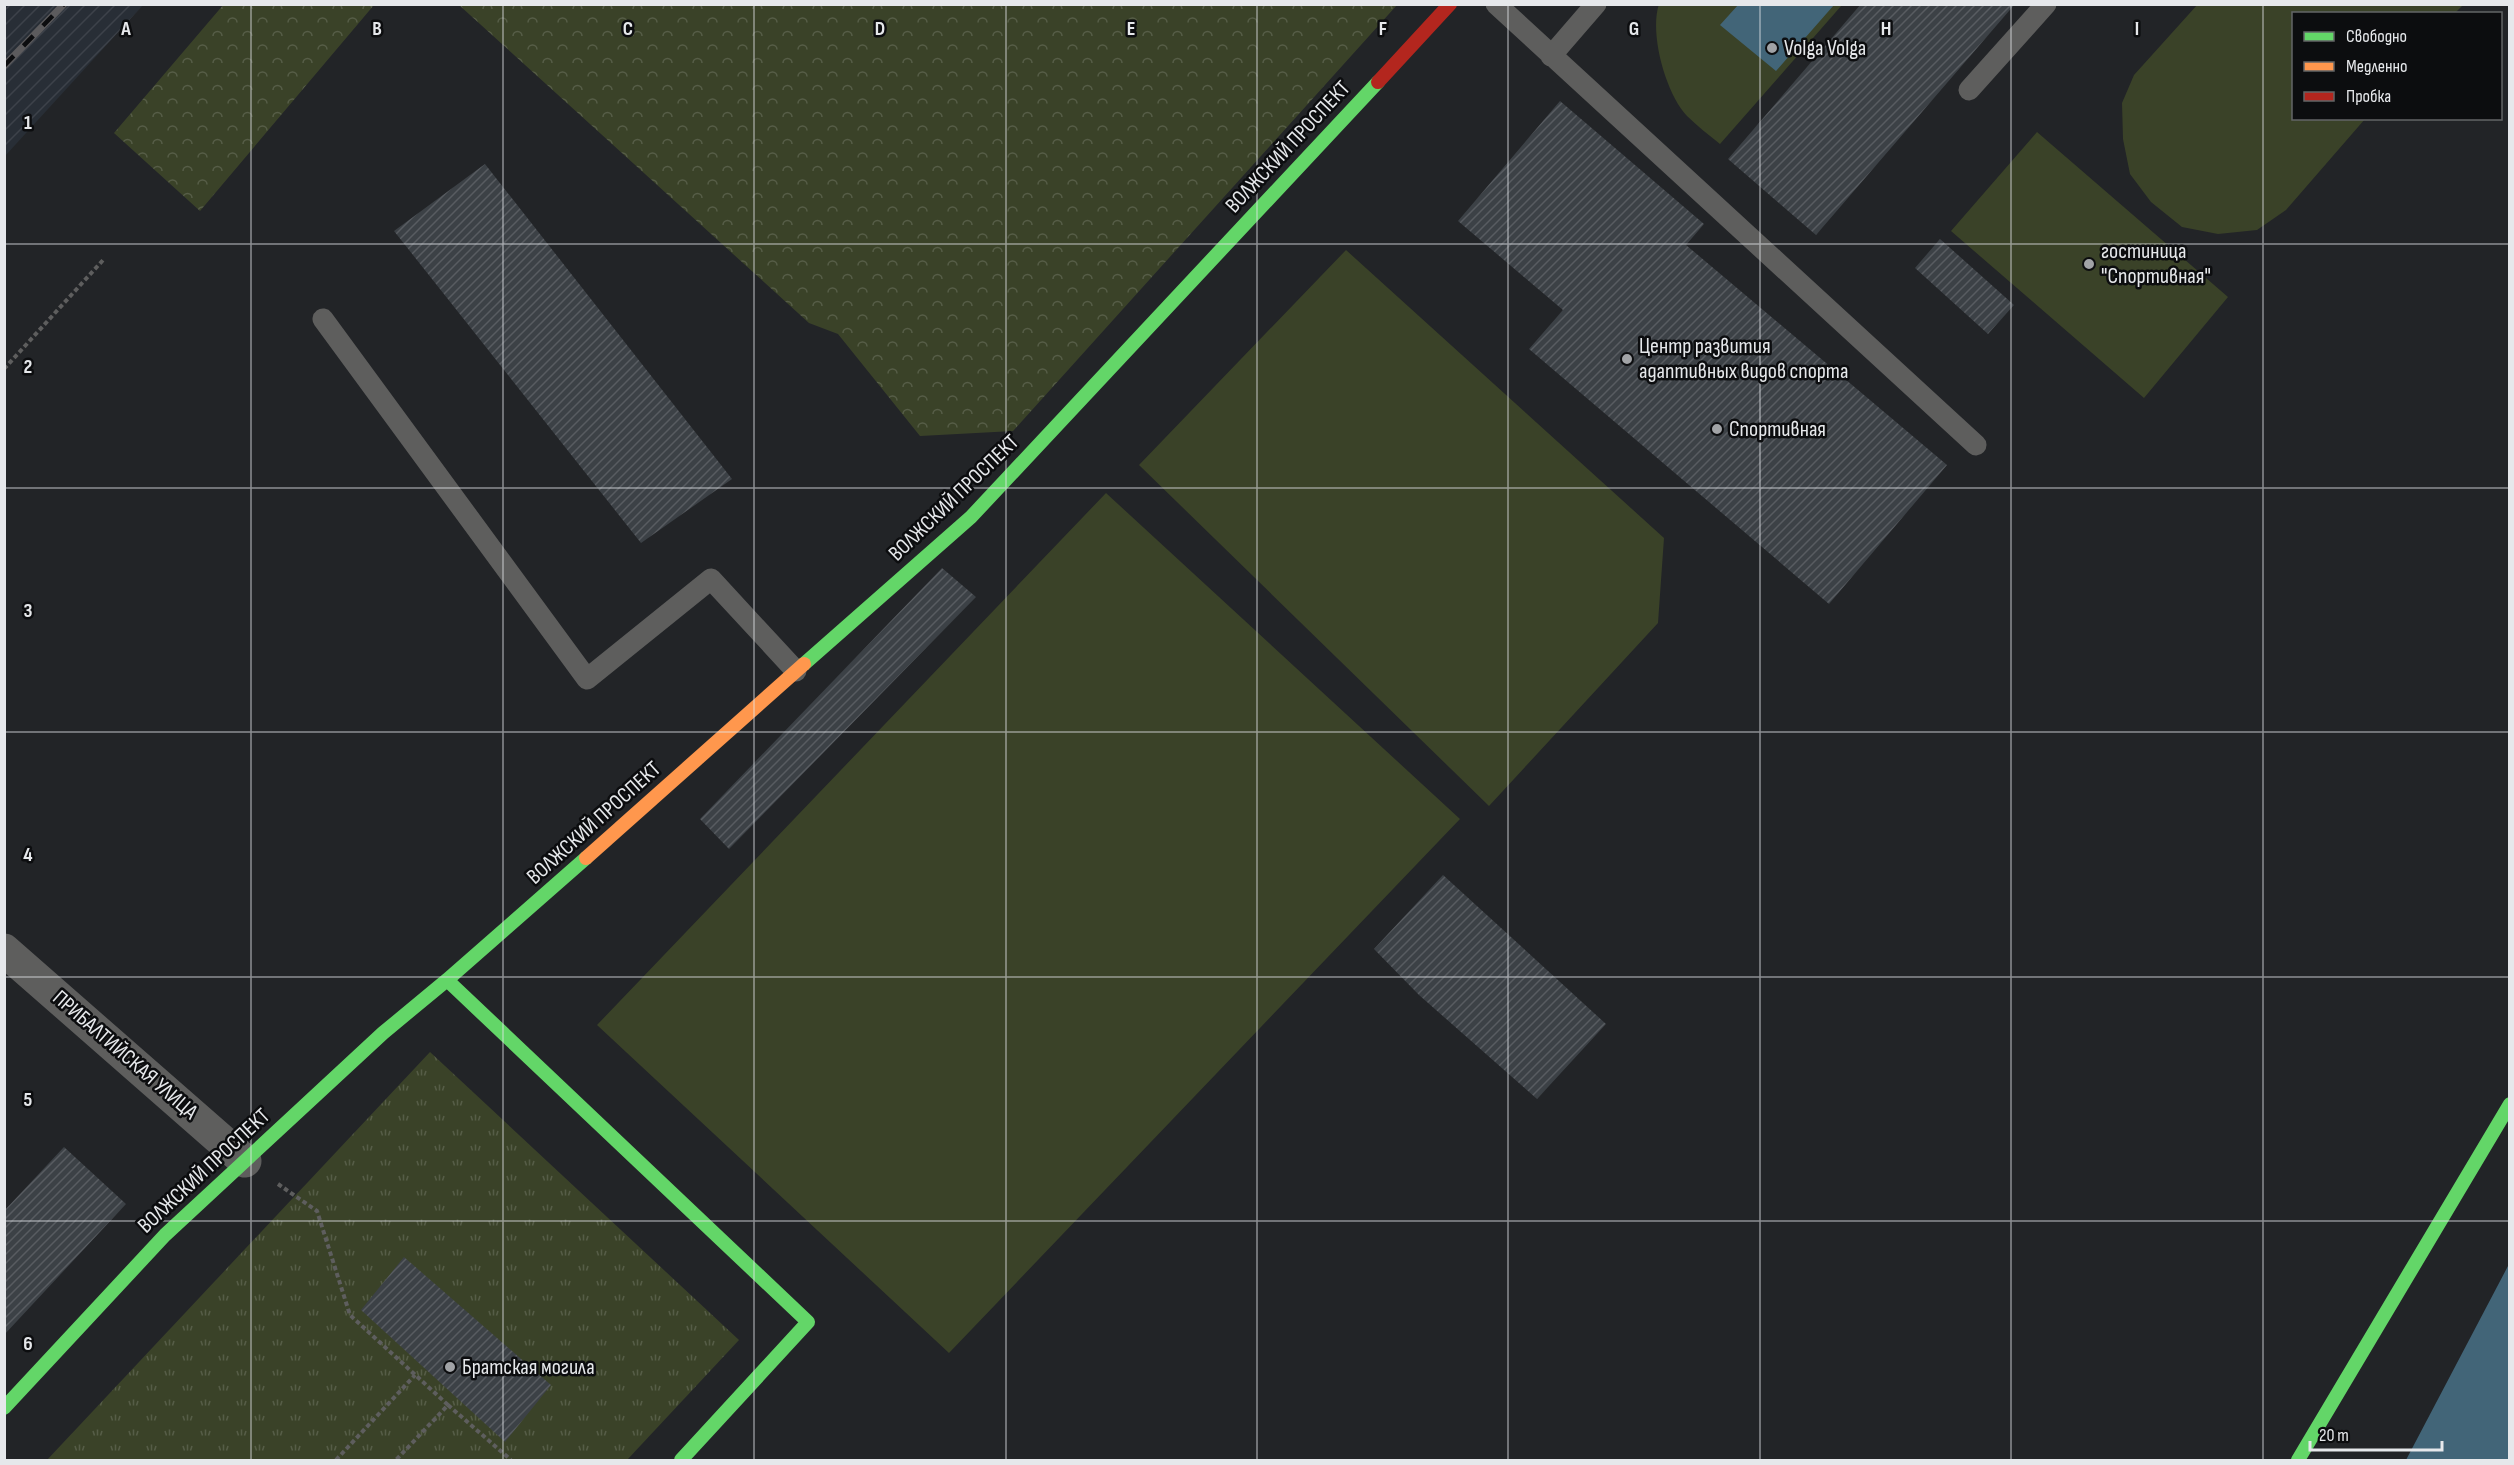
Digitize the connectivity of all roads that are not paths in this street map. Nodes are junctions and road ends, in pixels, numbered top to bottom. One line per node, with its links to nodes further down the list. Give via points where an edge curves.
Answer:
1 (1450, 4): 9 (street, ВОЛЖСКИЙ ПРОСПЕКТ, via 971,517)
2 (1496, 4): 5 (lane)
3 (1596, 4): 5 (lane)
4 (2046, 4): 6 (lane)
5 (1551, 56): 8 (lane)
6 (1969, 90)
7 (323, 319): 9 (lane, via 587,679 711,579)
8 (1976, 446)
9 (796, 671): 11 (street, ВОЛЖСКИЙ ПРОСПЕКТ)
10 (4, 950): 13 (street, ПРИБАЛТИЙСКАЯ УЛИЦА)
11 (447, 980): 13 (street, ВОЛЖСКИЙ ПРОСПЕКТ, via 383,1033); 15 (street, via 808,1322)
12 (2510, 1104): 16 (street)
13 (245, 1161): 14 (street, ВОЛЖСКИЙ ПРОСПЕКТ, via 165,1235)
14 (4, 1408)
15 (681, 1461)
16 (2298, 1461)

